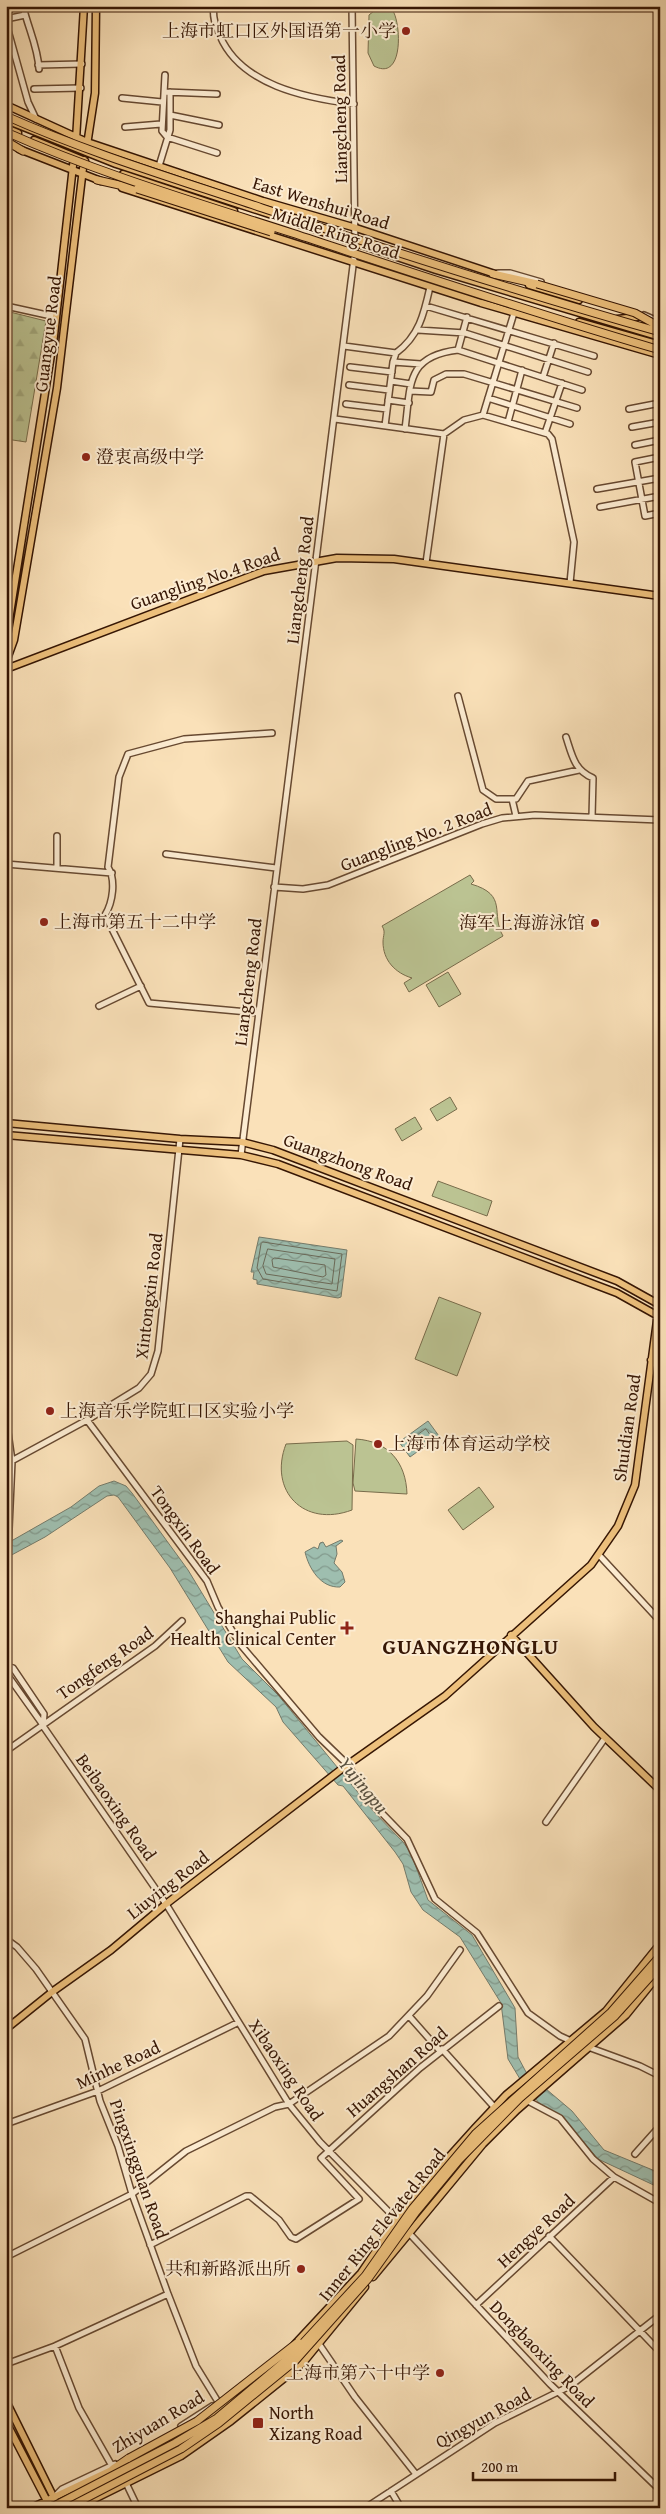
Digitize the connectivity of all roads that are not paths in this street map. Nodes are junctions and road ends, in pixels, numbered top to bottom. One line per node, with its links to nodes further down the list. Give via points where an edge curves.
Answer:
1 (23, 6): 6 (street)
2 (84, 6): 9 (main road, Guangyue Road)
3 (96, 6): 31 (main road, Guangyue Road, via 95,93)
4 (214, 6): 18 (street, via 221,38 227,51 242,67 266,81 298,93)
5 (352, 6): 18 (street, Liangcheng Road)
6 (25, 15): 7 (street); 9 (street, via 38,67)
7 (6, 19)
8 (6, 23): 22 (street, via 28,102)
9 (82, 64): 11 (main road, Guangyue Road)
10 (165, 75): 13 (street)
11 (81, 88): 12 (street); 30 (main road, Guangyue Road)
12 (34, 89)
13 (164, 91): 14 (street); 17 (street)
14 (170, 92): 15 (street); 20 (street)
15 (217, 94)
16 (122, 98): 17 (street)
17 (162, 102): 24 (street)
18 (354, 104): 50 (street, Liangcheng Road)
19 (6, 105): 22 (main road, East Wenshui Road)
20 (170, 115): 25 (street); 29 (street)
21 (6, 116): 70 (highway, Middle Ring Road, bridge, via 163,175 554,302)
22 (36, 119): 30 (main road, East Wenshui Road)
23 (6, 120): 33 (main road, East Wenshui Road)
24 (161, 124): 26 (street); 29 (street)
25 (219, 124)
26 (125, 127)
27 (6, 128): 37 (main road, East Wenshui Road)
28 (6, 132): 52 (highway, Middle Ring Road, bridge, via 107,173)
29 (167, 137): 36 (street); 39 (street)
30 (77, 138): 31 (main road, East Wenshui Road); 33 (main road, Guangyue Road)
31 (87, 142): 35 (main road, Guangyue Road); 39 (main road, East Wenshui Road)
32 (6, 143): 34 (highway)
33 (75, 149): 35 (main road, East Wenshui Road); 37 (main road, Guangyue Road)
34 (23, 151): 40 (main road)
35 (85, 153): 38 (main road, Guangyue Road); 45 (main road, East Wenshui Road)
36 (217, 153)
37 (74, 156): 38 (main road, East Wenshui Road); 40 (main road, Guangyue Road)
38 (84, 160): 41 (main road, Guangyue Road); 44 (main road, East Wenshui Road)
39 (159, 166): 43 (main road, East Wenshui Road)
40 (72, 171): 41 (main road); 62 (main road, Guangyue Road)
41 (82, 174): 42 (main road); 136 (main road, Guangyue Road, via 57,388 14,640)
42 (97, 180): 47 (main road); 52 (highway, bridge, via 137,189 278,234)
43 (209, 183): 45 (main road); 46 (main road, East Wenshui Road)
44 (160, 186): 47 (main road); 49 (main road, East Wenshui Road)
45 (193, 189): 48 (main road, East Wenshui Road)
46 (263, 201): 48 (main road); 50 (main road, East Wenshui Road)
47 (185, 210): 51 (main road)
48 (288, 220): 53 (main road, East Wenshui Road)
49 (287, 228): 51 (main road); 53 (main road, East Wenshui Road)
50 (356, 228): 53 (street, Liangcheng Road); 55 (main road, East Wenshui Road)
51 (251, 231): 54 (main road)
52 (310, 240): 80 (highway, Middle Ring Road, bridge)
53 (355, 247): 54 (street, Liangcheng Road); 57 (main road, East Wenshui Road); 65 (main road, East Wenshui Road)
54 (353, 263): 56 (main road); 76 (street, Liangcheng Road)
55 (493, 274): 64 (main road, East Wenshui Road); 66 (highway, bridge, via 635,313); 66 (street, via 510,273 536,280 637,311)
56 (430, 287): 58 (main road); 60 (street)
57 (503, 299): 58 (main road); 67 (main road, East Wenshui Road)
58 (481, 303): 61 (main road)
59 (6, 306): 62 (street)
60 (426, 306): 63 (street); 69 (street)
61 (514, 313): 68 (street); 77 (main road)
62 (56, 317): 135 (main road, Guangyue Road)
63 (467, 317): 68 (street); 71 (street)
64 (638, 317): 65 (main road); 66 (main road, East Wenshui Road)
65 (602, 320): 72 (main road, East Wenshui Road)
66 (660, 324)
67 (599, 328): 75 (main road, East Wenshui Road); 77 (main road)
68 (508, 329): 73 (street); 74 (street)
69 (418, 330): 71 (street); 79 (street, via 412,340)
70 (660, 332)
71 (462, 333): 74 (street); 78 (street)
72 (660, 337)
73 (554, 343): 81 (street); 82 (street)
74 (504, 344): 82 (street); 84 (street)
75 (660, 345)
76 (344, 346): 79 (street); 112 (street, Liangcheng Road)
77 (631, 347): 80 (main road)
78 (458, 350): 84 (street); 85 (street, via 430,356)
79 (396, 353): 83 (street)
80 (659, 355)
81 (594, 356)
82 (549, 359): 89 (street); 90 (street)
83 (393, 362): 85 (street); 88 (street)
84 (498, 363): 87 (street); 92 (street)
85 (421, 364): 94 (street)
86 (350, 367): 88 (street)
87 (522, 370): 90 (street); 96 (street)
88 (392, 372): 91 (street)
89 (588, 372)
90 (543, 377): 93 (street)
91 (390, 381): 94 (street); 97 (street)
92 (493, 382): 96 (street); 99 (street, via 464,374 446,374 434,380 431,392); 100 (street)
93 (562, 383): 98 (street); 102 (street)
94 (411, 384): 99 (street)
95 (349, 385): 97 (street)
96 (517, 389): 102 (street); 106 (street)
97 (390, 390): 101 (street)
98 (582, 390)
99 (410, 391): 103 (street)
100 (488, 398): 106 (street); 110 (street)
101 (388, 400): 103 (street); 108 (street)
102 (557, 402): 107 (street); 111 (street)
103 (408, 403): 118 (street)
104 (660, 403): 109 (street)
105 (346, 404): 108 (street)
106 (512, 406): 111 (street); 113 (street)
107 (577, 408)
108 (387, 409): 116 (street)
109 (629, 409)
110 (483, 415): 113 (street); 119 (street, via 464,420)
111 (551, 418): 115 (street); 120 (street)
112 (335, 419): 116 (street); 131 (street, Liangcheng Road)
113 (508, 422): 120 (street)
114 (660, 422): 117 (street)
115 (570, 424)
116 (385, 426): 118 (street)
117 (632, 427)
118 (405, 429): 119 (street)
119 (444, 434): 132 (street)
120 (545, 434): 133 (street, via 552,439 557,453 574,542)
121 (660, 440): 122 (street)
122 (635, 445)
123 (660, 457): 125 (street, via 635,462)
124 (660, 478): 125 (street)
125 (639, 482): 126 (street); 128 (street)
126 (597, 489)
127 (660, 496): 128 (street)
128 (642, 499): 129 (street); 130 (street, via 645,516)
129 (600, 508)
130 (660, 513)
131 (317, 560): 132 (main road, Guangling No.4 Road, via 371,558); 137 (main road, Guangling No.4 Road, via 249,575); 150 (street, Liangcheng Road)
132 (426, 563): 133 (main road, Guangling No.4 Road)
133 (570, 583): 134 (main road, Guangling No.4 Road)
134 (660, 596)
135 (6, 639)
136 (6, 662)
137 (6, 669)
138 (458, 696): 142 (street, via 483,790 496,799)
139 (272, 733): 151 (street, via 184,739 128,754 119,777 108,867)
140 (566, 737): 141 (street)
141 (579, 770): 142 (street, via 528,781); 144 (street, via 593,778)
142 (512, 799): 143 (street)
143 (516, 816): 144 (street, Guangling No. 2 Road); 152 (street, Guangling No. 2 Road, via 482,824 328,885 303,889)
144 (592, 817): 145 (street, Guangling No. 2 Road)
145 (660, 820)
146 (57, 836): 149 (street)
147 (166, 854): 150 (street)
148 (6, 864): 149 (street)
149 (57, 868): 151 (street)
150 (276, 868): 152 (street, Liangcheng Road)
151 (112, 873): 153 (street, via 111,904 105,915)
152 (274, 886): 155 (street, Liangcheng Road)
153 (141, 986): 154 (street); 155 (street, via 149,1003)
154 (99, 1006)
155 (259, 1013): 159 (street, Liangcheng Road)
156 (6, 1123): 158 (main road, Guangzhong Road)
157 (6, 1135): 160 (main road, Guangzhong Road)
158 (180, 1139): 159 (main road, Guangzhong Road); 160 (street, Xintongxin Road)
159 (242, 1142): 161 (street, Liangcheng Road); 162 (main road, Guangzhong Road, via 273,1150 442,1213 616,1281)
160 (178, 1150): 161 (main road, Guangzhong Road); 167 (street, Xintongxin Road, via 156,1363 148,1379 138,1388)
161 (240, 1155): 163 (main road, Guangzhong Road, via 278,1164 563,1272 617,1293)
162 (659, 1303): 163 (main road, Shuidian Road)
163 (659, 1317): 165 (main road, Shuidian Road)
164 (660, 1357): 165 (main road)
165 (652, 1360): 171 (main road, Shuidian Road, via 635,1485 622,1519)
166 (6, 1418): 168 (street)
167 (87, 1420): 168 (street, Xintongxin Road); 182 (street, Tongxin Road, via 207,1581 240,1644)
168 (12, 1461): 169 (street, Xintongxin Road); 170 (street)
169 (6, 1464)
170 (7, 1539): 172 (street)
171 (599, 1555): 175 (street); 176 (main road, Shuidian Road, via 576,1580)
172 (7, 1561): 173 (street)
173 (6, 1596)
174 (182, 1621): 179 (street, Tongfeng Road, via 155,1646)
175 (660, 1621)
176 (511, 1635): 180 (main road); 182 (main road, Shuidian Road, via 445,1696)
177 (6, 1666): 179 (street, Beibaoxing Road, via 13,1668 44,1714)
178 (6, 1673): 179 (street, Beibaoxing Road)
179 (43, 1726): 181 (street, Tongfeng Road); 185 (street, Beibaoxing Road)
180 (605, 1738): 183 (main road); 184 (street)
181 (6, 1752)
182 (346, 1767): 185 (main road, Liuying Road); 197 (street, Tongxin Road, via 372,1802 411,1844 435,1899 477,1933 528,2013)
183 (660, 1790)
184 (546, 1822)
185 (166, 1904): 192 (main road, Liuying Road, via 111,1950); 195 (street, Xibaoxing Road)
186 (6, 1939): 192 (street, Pingxingguan Road)
187 (660, 1944): 197 (main road, via 606,2011)
188 (460, 1950): 194 (street)
189 (660, 1956): 221 (highway, Inner Ring Elevated Road, bridge, via 611,2012 476,2133 412,2209 365,2276)
190 (660, 1966): 242 (highway, Inner Ring Elevated Road, bridge, via 615,2016 520,2098 460,2160 416,2212 368,2279 295,2361 219,2423 181,2449)
191 (660, 1973): 198 (main road, via 626,2015)
192 (52, 1992): 196 (main road, Liuying Road); 201 (street, Pingxingguan Road, via 85,2039)
193 (498, 2006): 199 (street, Huangshan Road)
194 (409, 2016): 199 (street); 203 (street, via 374,2047)
195 (237, 2023): 201 (street, Minhe Road); 203 (street, Xibaoxing Road)
196 (6, 2029)
197 (571, 2041): 198 (street, Tongxin Road); 204 (main road, via 516,2086)
198 (591, 2048): 200 (street, Tongxin Road); 202 (main road)
199 (441, 2050): 204 (street); 208 (street, Huangshan Road)
200 (660, 2076)
201 (98, 2091): 206 (street, Minhe Road); 211 (street, Pingxingguan Road)
202 (529, 2100): 205 (main road); 210 (street, via 560,2118 593,2158)
203 (289, 2104): 208 (street, Xibaoxing Road); 211 (street, via 274,2107 186,2151)
204 (495, 2108): 205 (street); 213 (main road, via 412,2198)
205 (507, 2120): 214 (main road)
206 (6, 2124)
207 (660, 2126): 209 (street)
208 (329, 2151): 213 (street, Xibaoxing Road); 216 (street, via 320,2158 359,2199 299,2238 293,2238 279,2220 246,2196)
209 (635, 2154)
210 (614, 2177): 212 (street); 215 (street, Hengye Road)
211 (132, 2194): 216 (street, Pingxingguan Road); 217 (street)
212 (660, 2203)
213 (398, 2221): 214 (street, Xibaoxing Road); 229 (main road, via 360,2273 287,2353)
214 (408, 2233): 219 (street, Dongbaoxing Road); 223 (main road)
215 (549, 2236): 219 (street, Hengye Road); 222 (street)
216 (150, 2245): 218 (street, Pingxingguan Road)
217 (6, 2257)
218 (168, 2294): 224 (street); 229 (street, Pingxingguan Road, via 196,2366)
219 (476, 2305): 227 (street, Dongbaoxing Road)
220 (660, 2314): 222 (street, Qingyun Road)
221 (318, 2326): 232 (highway, bridge, via 224,2402 170,2438); 240 (highway, Inner Ring Elevated Road, bridge, via 291,2356 217,2418 175,2444)
222 (638, 2331): 225 (street); 227 (street, Qingyun Road)
223 (319, 2344): 230 (main road, via 302,2364); 233 (street, via 355,2397)
224 (55, 2346): 226 (street); 232 (street, Zhiyuan Road, via 81,2413)
225 (660, 2352)
226 (6, 2364)
227 (559, 2394): 233 (street, Qingyun Road, via 512,2414); 235 (street, Dongbaoxing Road)
228 (6, 2401): 237 (main road)
229 (220, 2405): 230 (street, Pingxingguan Road); 232 (main road, via 173,2439)
230 (231, 2420): 234 (main road, via 181,2456)
231 (6, 2422): 238 (main road)
232 (113, 2468): 237 (main road)
233 (415, 2473): 236 (street, Qingyun Road)
234 (126, 2483): 243 (main road); 244 (street, Zhiyuan Road)
235 (660, 2490)
236 (391, 2491): 245 (street, Qingyun Road); 246 (street)
237 (54, 2497): 238 (main road); 241 (main road)
238 (47, 2500): 239 (main road); 240 (main road)
239 (31, 2508)
240 (50, 2508)
241 (59, 2508)
242 (67, 2508)
243 (76, 2508)
244 (138, 2508)
245 (365, 2508)
246 (401, 2508)

